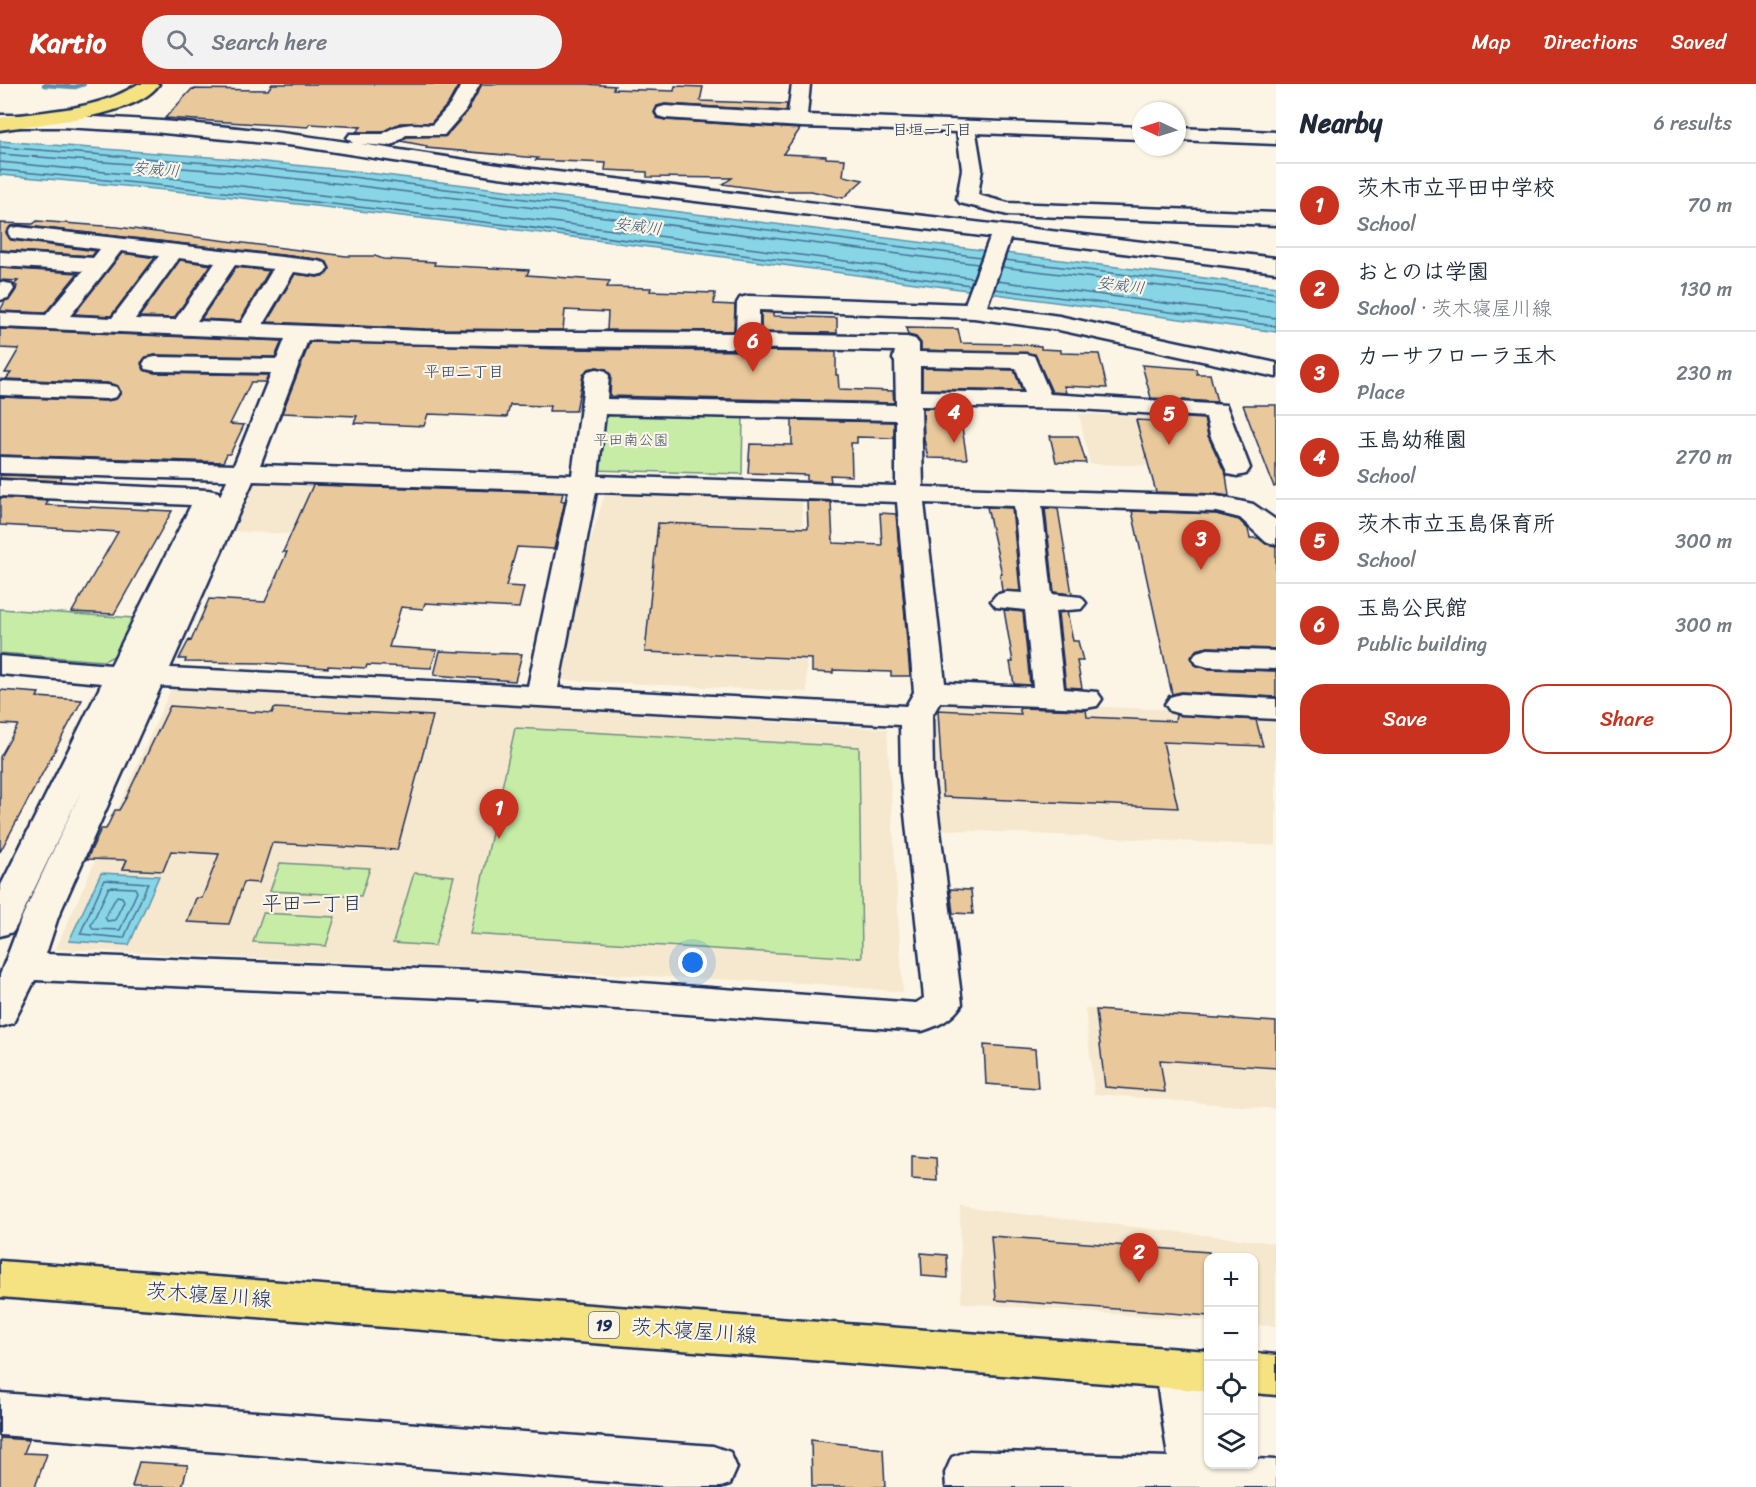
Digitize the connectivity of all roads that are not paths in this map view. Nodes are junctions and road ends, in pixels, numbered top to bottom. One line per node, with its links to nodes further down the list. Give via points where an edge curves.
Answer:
1 (150, 84): 6 (main road, via 98,108)
2 (471, 84): 11 (street, via 437,131 404,129 387,140 316,136)
3 (801, 84): 5 (street)
4 (665, 112): 5 (street)
5 (797, 119): 7 (street)
6 (3, 122): 11 (street, via 163,127)
7 (966, 127): 8 (street); 12 (street, via 972,168 967,200 1008,209)
8 (1132, 133)
9 (1186, 134): 10 (street)
10 (1276, 138)
11 (297, 140): 13 (street, via 498,171)
12 (1276, 219)
13 (1002, 232): 21 (street); 23 (street)
14 (115, 245): 15 (street); 16 (street, via 11,227); 19 (street)
15 (172, 253): 18 (street); 26 (street)
16 (0, 254)
17 (0, 259): 19 (street)
18 (228, 259): 20 (street); 27 (street)
19 (99, 265): 25 (street)
20 (287, 265): 22 (street); 28 (street)
21 (1276, 265)
22 (317, 268)
23 (974, 309): 30 (street, via 748,303); 34 (street, via 1059,323)
24 (0, 320): 25 (street)
25 (53, 322): 26 (street)
26 (118, 325): 27 (street)
27 (182, 327): 28 (street)
28 (249, 329): 29 (street)
29 (299, 334): 30 (street, via 463,351); 33 (street)
30 (747, 341): 31 (street, via 907,344)
31 (905, 359): 38 (street, via 1026,361); 40 (street)
32 (155, 364): 33 (street)
33 (286, 366): 43 (street)
34 (1276, 370)
35 (597, 376): 39 (street)
36 (0, 388): 37 (street)
37 (107, 392)
38 (1040, 402): 40 (street); 42 (street, via 1217,410)
39 (593, 406): 40 (street); 44 (street)
40 (907, 406): 46 (street)
41 (0, 465): 43 (street)
42 (1237, 468)
43 (244, 472): 44 (street); 57 (street)
44 (585, 484): 46 (street); 58 (street)
45 (0, 488): 57 (street, via 208,498)
46 (910, 495): 47 (street); 61 (street)
47 (1027, 498): 49 (street, via 1216,504); 52 (street)
48 (1276, 507): 49 (street)
49 (1245, 509): 50 (street, via 1262,519)
50 (1276, 536)
51 (1006, 601): 52 (street)
52 (1039, 602): 53 (street); 59 (street)
53 (1071, 603)
54 (1276, 660): 55 (street)
55 (1209, 661)
56 (0, 665): 57 (street)
57 (137, 675): 58 (street); 64 (street); 65 (street, via 40,917)
58 (541, 697): 61 (street)
59 (1050, 698): 60 (street); 61 (street)
60 (1086, 699)
61 (923, 704): 65 (street, via 916,775 943,1004 922,1017)
62 (1181, 704): 63 (street)
63 (1276, 709)
64 (0, 922)
65 (17, 955): 66 (street)
66 (0, 1013)
67 (0, 1279): 68 (main road, 茨木寝屋川線 / 19)
68 (1193, 1370): 74 (street)
69 (1258, 1373): 70 (main road)
70 (1276, 1375)
71 (0, 1414): 72 (street)
72 (712, 1468)
73 (1276, 1482): 74 (street)
74 (1195, 1483): 75 (street, via 969,1473)
75 (970, 1487)

